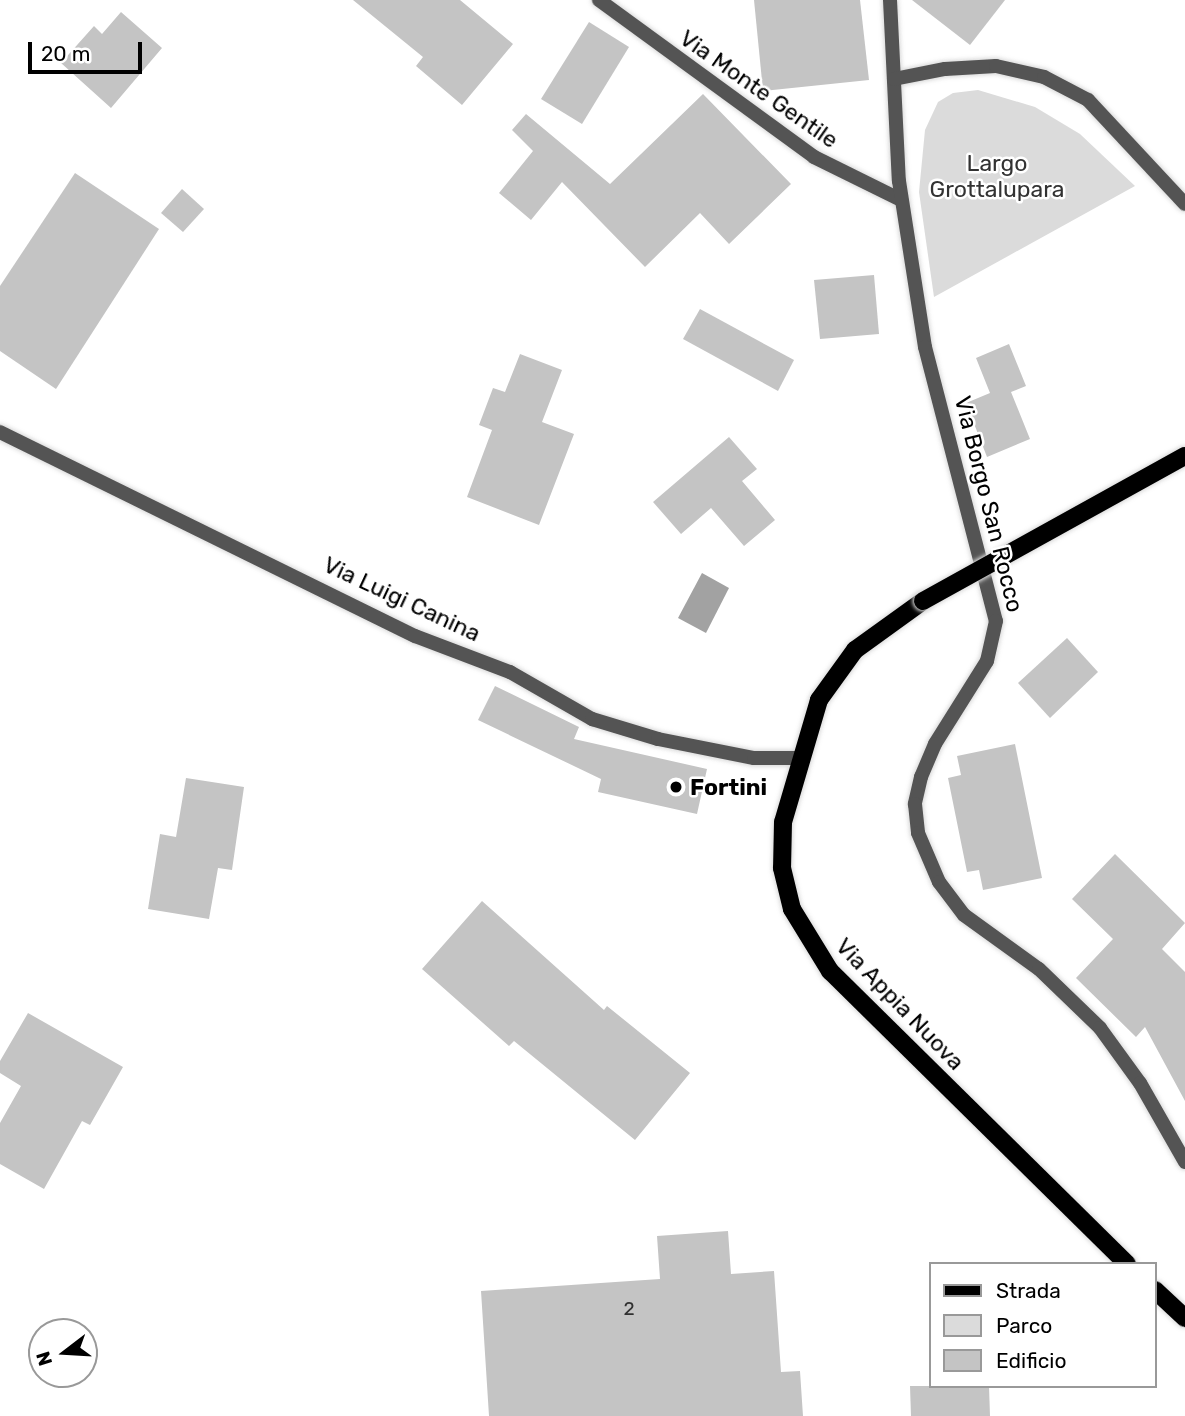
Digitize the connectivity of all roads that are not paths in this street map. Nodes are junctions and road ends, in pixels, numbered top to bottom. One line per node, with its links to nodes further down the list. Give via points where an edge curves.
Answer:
1 (598, 0): 4 (street, Via Monte Gentile, via 814,157)
2 (891, 7): 3 (street)
3 (894, 79): 4 (street); 5 (street, via 996,66 1044,77 1088,100)
4 (901, 200): 9 (street, Via Borgo San Rocco, via 925,347 993,597 995,633 991,653 935,744 921,777 915,804 922,844 939,882 964,915 1039,969 1100,1028 1140,1083)
5 (1185, 204)
6 (0, 432): 8 (street, Via Luigi Canina, via 415,636 510,672 592,719 657,739 754,758)
7 (1185, 456): 8 (main road, Via Appia Nuova, bridge, via 879,628 836,672 819,700)
8 (799, 758): 10 (main road, Via Appia Nuova, via 783,822 782,868 792,909 814,951 991,1133)
9 (1185, 1162)
10 (1125, 1262)
11 (1157, 1292): 12 (main road)
12 (1185, 1318)

